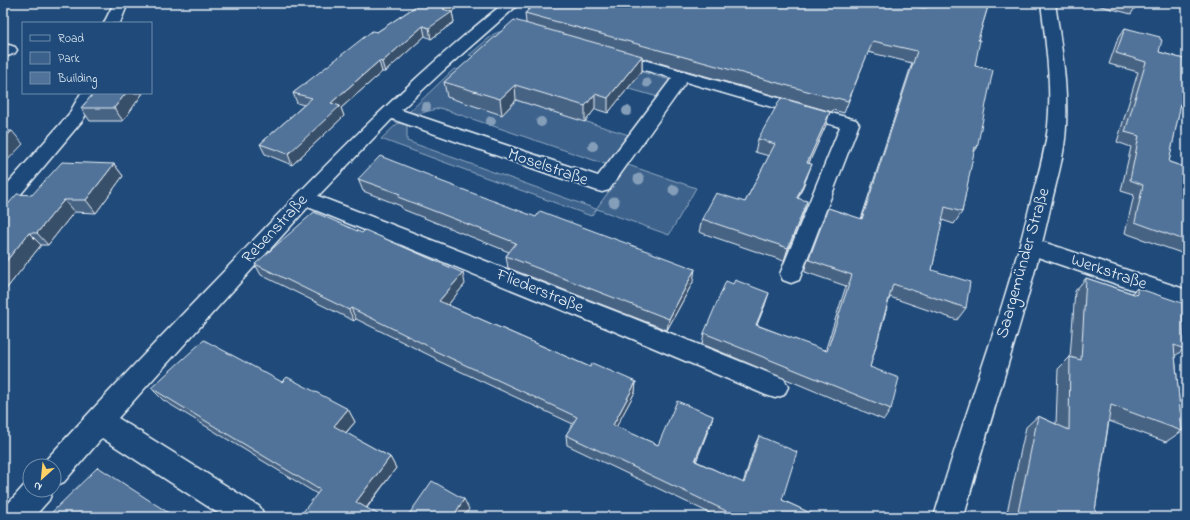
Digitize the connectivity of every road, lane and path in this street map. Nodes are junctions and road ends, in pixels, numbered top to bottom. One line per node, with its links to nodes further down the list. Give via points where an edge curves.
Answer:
1 (121, 3): 5 (street)
2 (513, 3): 4 (street, Rebenstraße)
3 (1048, 3): 13 (street, Saargemünder Straße, via 1058,72 1057,127)
4 (490, 21): 6 (street); 10 (street, Rebenstraße, via 446,57)
5 (112, 22)
6 (509, 27)
7 (598, 52): 8 (street)
8 (682, 76): 10 (street, Moselstraße, via 602,185); 14 (street, via 850,124)
9 (89, 94): 12 (street, via 76,117)
10 (388, 112): 11 (street, Rebenstraße)
11 (304, 198): 16 (street, Fliederstraße); 17 (street, Rebenstraße)
12 (3, 202)
13 (1031, 246): 15 (street, Werkstraße); 22 (street, Saargemünder Straße)
14 (791, 274)
15 (1187, 299)
16 (775, 387)
17 (99, 421): 18 (street, Rebenstraße); 21 (street)
18 (62, 463)
19 (32, 498): 20 (street)
20 (15, 517)
21 (250, 517)
22 (949, 517)

